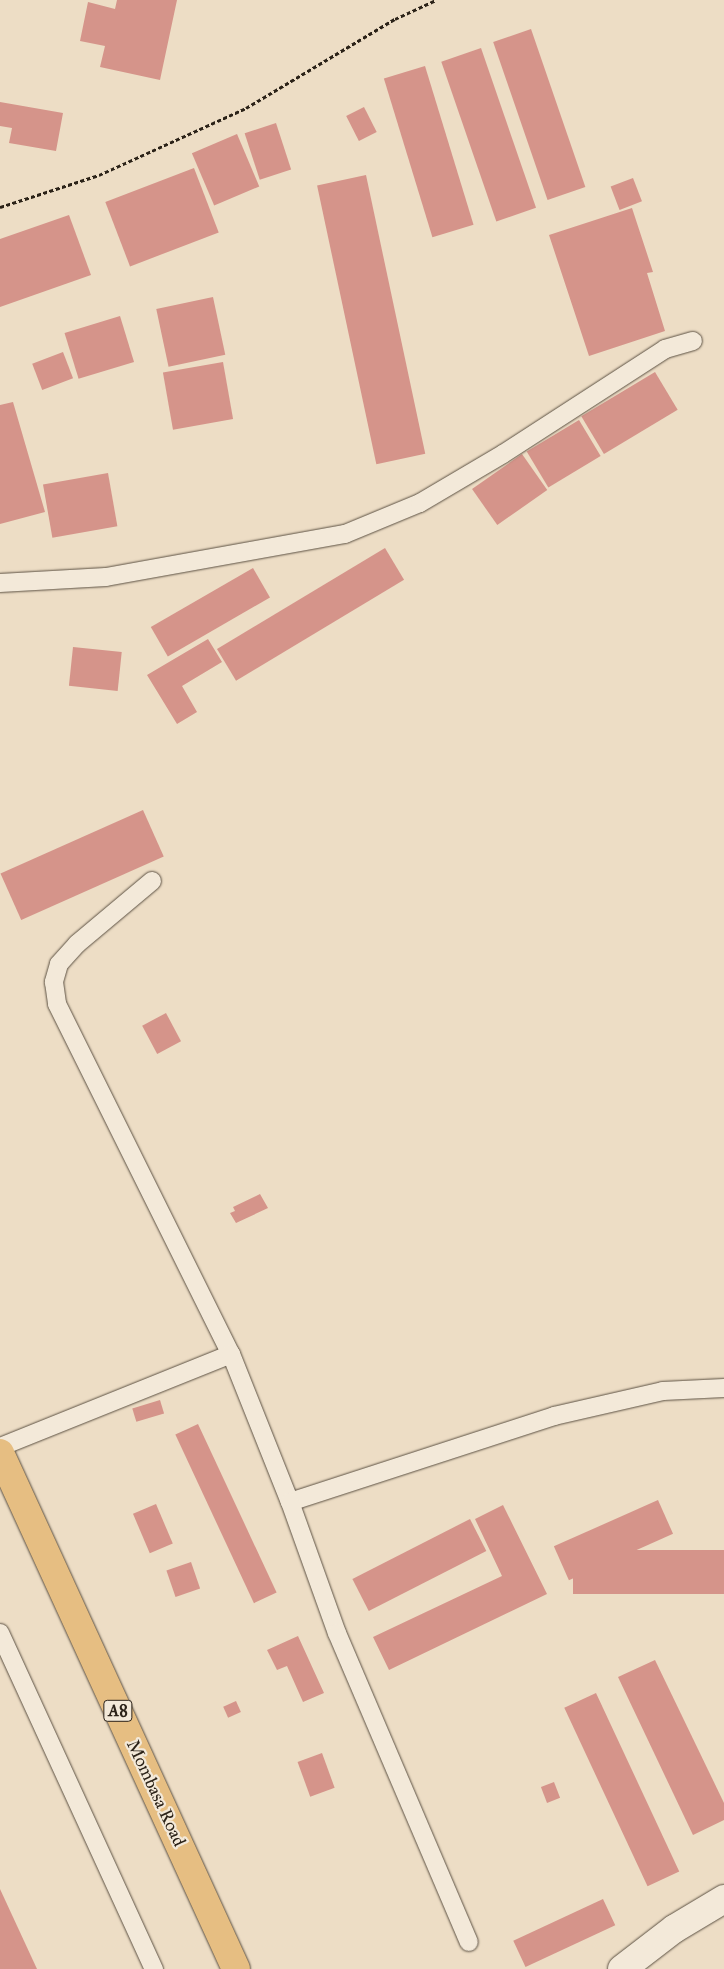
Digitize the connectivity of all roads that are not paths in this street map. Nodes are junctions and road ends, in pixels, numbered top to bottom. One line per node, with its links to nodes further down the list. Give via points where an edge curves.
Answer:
1 (692, 341): 2 (lane, via 666,349 503,454 420,503 346,534 106,577)
2 (0, 583)
3 (152, 881): 4 (lane, via 77,944 59,964 54,982 57,1004)
4 (231, 1354): 6 (lane); 8 (lane)
5 (724, 1388): 8 (lane, via 663,1391 554,1416)
6 (0, 1447)
7 (0, 1452): 13 (highway, Mombasa Road / A8)
8 (290, 1502): 11 (lane, via 337,1633)
9 (0, 1633): 12 (lane)
10 (724, 1898): 14 (street, via 674,1929)
11 (469, 1942)
12 (154, 1969)
13 (236, 1969)
14 (622, 1969)

